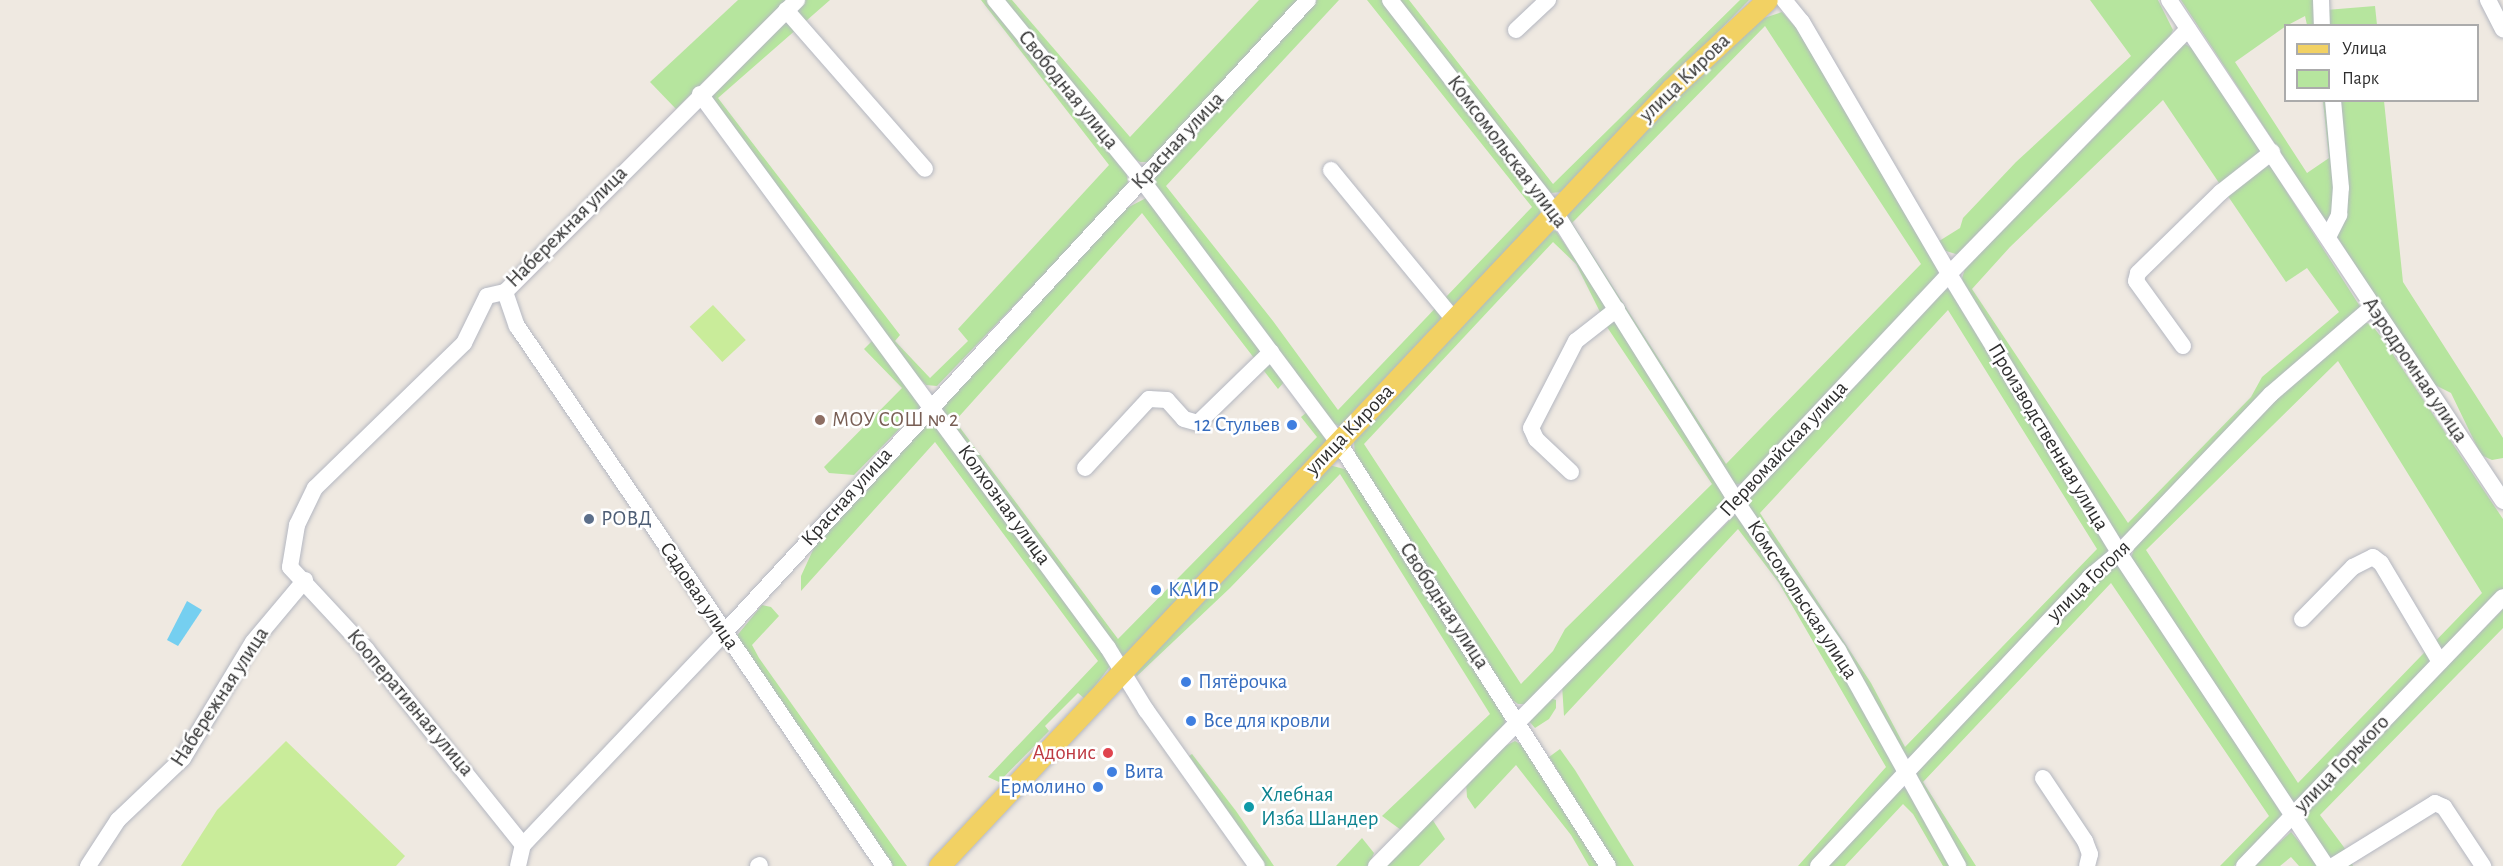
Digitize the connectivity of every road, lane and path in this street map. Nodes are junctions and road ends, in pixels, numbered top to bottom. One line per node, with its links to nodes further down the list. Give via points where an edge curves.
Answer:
1 (995, 0): 20 (street, Свободная улица)
2 (1308, 0): 20 (street, Красная улица)
3 (1390, 0): 21 (street, Комсомольская улица)
4 (1548, 0): 14 (street)
5 (1767, 0): 21 (main road, улица Кирова, via 1672,88)
6 (1784, 0): 23 (street, Производственная улица, via 1802,22)
7 (2169, 0): 12 (street, Аэродромная улица)
8 (2321, 0): 11 (street)
9 (2488, 0): 13 (street)
10 (791, 5): 15 (street, Набережная улица); 18 (street, Набережная улица)
11 (2322, 24)
12 (2188, 29): 17 (street, Аэродромная улица); 23 (street, Первомайская улица, via 2145,78)
13 (2503, 29)
14 (1516, 30)
15 (700, 94): 24 (street, Набережная улица); 30 (street, Колхозная улица)
16 (2333, 102): 22 (street, via 2341,188 2339,215)
17 (2272, 152): 22 (street, Аэродромная улица); 28 (street, via 2221,192 2138,273 2136,281)
18 (925, 169)
19 (1331, 170): 27 (street)
20 (1142, 180): 29 (street, Свободная улица); 30 (street, Красная улица)
21 (1555, 212): 26 (street, Комсомольская улица); 27 (main road, улица Кирова)
22 (2328, 237): 25 (street, Аэродромная улица)
23 (1948, 274): 34 (street, Первомайская улица); 36 (street, Производственная улица)
24 (505, 292): 37 (street, Набережная улица, via 487,296 464,343 315,488 297,525); 41 (street, Садовая улица, via 517,326)
25 (2372, 307): 35 (street, Аэродромная улица); 36 (street, улица Гоголя, via 2271,394)
26 (1617, 309): 33 (street, via 1576,341 1531,428 1536,439); 34 (street, Комсомольская улица)
27 (1455, 320): 31 (main road, улица Кирова)
28 (2182, 346)
29 (1271, 352): 31 (street, Свободная улица); 32 (street, via 1198,423 1184,419 1167,400 1158,396 1149,399)
30 (931, 405): 41 (street, Красная улица); 43 (street, Колхозная улица, via 1108,648)
31 (1339, 443): 43 (main road, улица Кирова); 44 (street, Свободная улица)
32 (1085, 468)
33 (1571, 472)
34 (1736, 501): 44 (street, Первомайская улица); 45 (street, Комсомольская улица, via 1838,650)
35 (2503, 501)
36 (2119, 553): 45 (street, улица Гоголя, via 2090,576); 47 (street, Производственная улица)
37 (290, 567): 38 (street, Кооперативная улица)
38 (304, 580): 48 (street, Кооперативная улица, via 468,772); 49 (street, Набережная улица, via 253,642 183,758 118,820)
39 (2503, 597): 42 (street, улица Горького)
40 (2302, 619): 42 (street, via 2353,567 2373,557)
41 (724, 633): 48 (street, Красная улица); 51 (street, Садовая улица)
42 (2440, 662): 47 (street, улица Горького)
43 (1120, 671): 52 (main road, улица Кирова); 53 (street, Колхозная улица)
44 (1518, 722): 54 (street, Первомайская улица); 55 (street, Свободная улица)
45 (1905, 771): 56 (street, улица Гоголя); 57 (street, Комсомольская улица)
46 (2043, 778): 58 (street, via 2085,841 2090,854)
47 (2293, 816): 59 (street, улица Горького); 60 (street, Производственная улица)
48 (523, 844): 50 (street)
49 (88, 866)
50 (518, 866)
51 (884, 866)
52 (939, 866)
53 (1257, 866)
54 (1376, 866)
55 (1608, 866)
56 (1818, 866)
57 (1958, 866)
58 (2087, 866)
59 (2244, 866)
60 (2326, 866)
61 (2333, 866): 62 (street, via 2435,802 2444,807)
62 (2483, 866)

